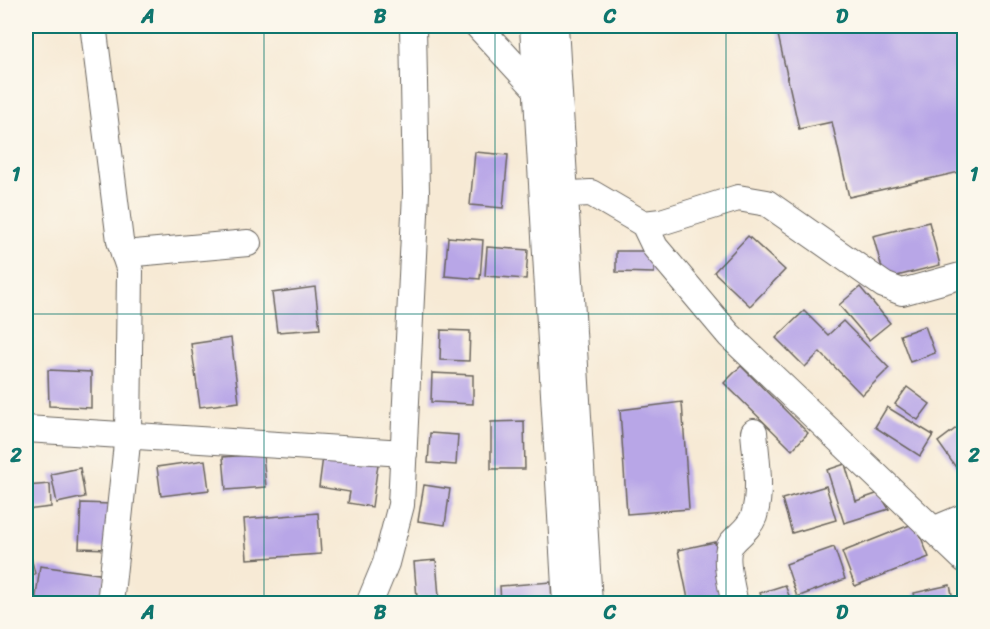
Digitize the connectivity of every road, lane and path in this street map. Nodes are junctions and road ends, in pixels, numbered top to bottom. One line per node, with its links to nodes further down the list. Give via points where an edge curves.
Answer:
1 (96, 26): 10 (street)
2 (413, 26): 15 (street, via 416,193)
3 (478, 26): 6 (street)
4 (533, 26): 6 (street)
5 (555, 26): 6 (street)
6 (548, 89): 7 (street)
7 (554, 195): 8 (street, via 591,193); 21 (street); 22 (street, via 578,367)
8 (644, 224): 11 (street, via 738,198 767,202 884,285 902,292); 17 (street, via 655,247 729,335)
9 (248, 243): 10 (street)
10 (124, 255): 14 (street, via 130,271)
11 (964, 275)
12 (26, 429): 14 (street)
13 (754, 432): 23 (street, via 758,480 754,515 727,553)
14 (128, 434): 15 (street); 19 (street)
15 (405, 453): 20 (street, via 401,505 386,563)
16 (964, 517): 17 (street)
17 (933, 530): 18 (street)
18 (964, 559)
19 (110, 603)
20 (369, 603)
21 (566, 603)
22 (589, 603)
23 (735, 603)

